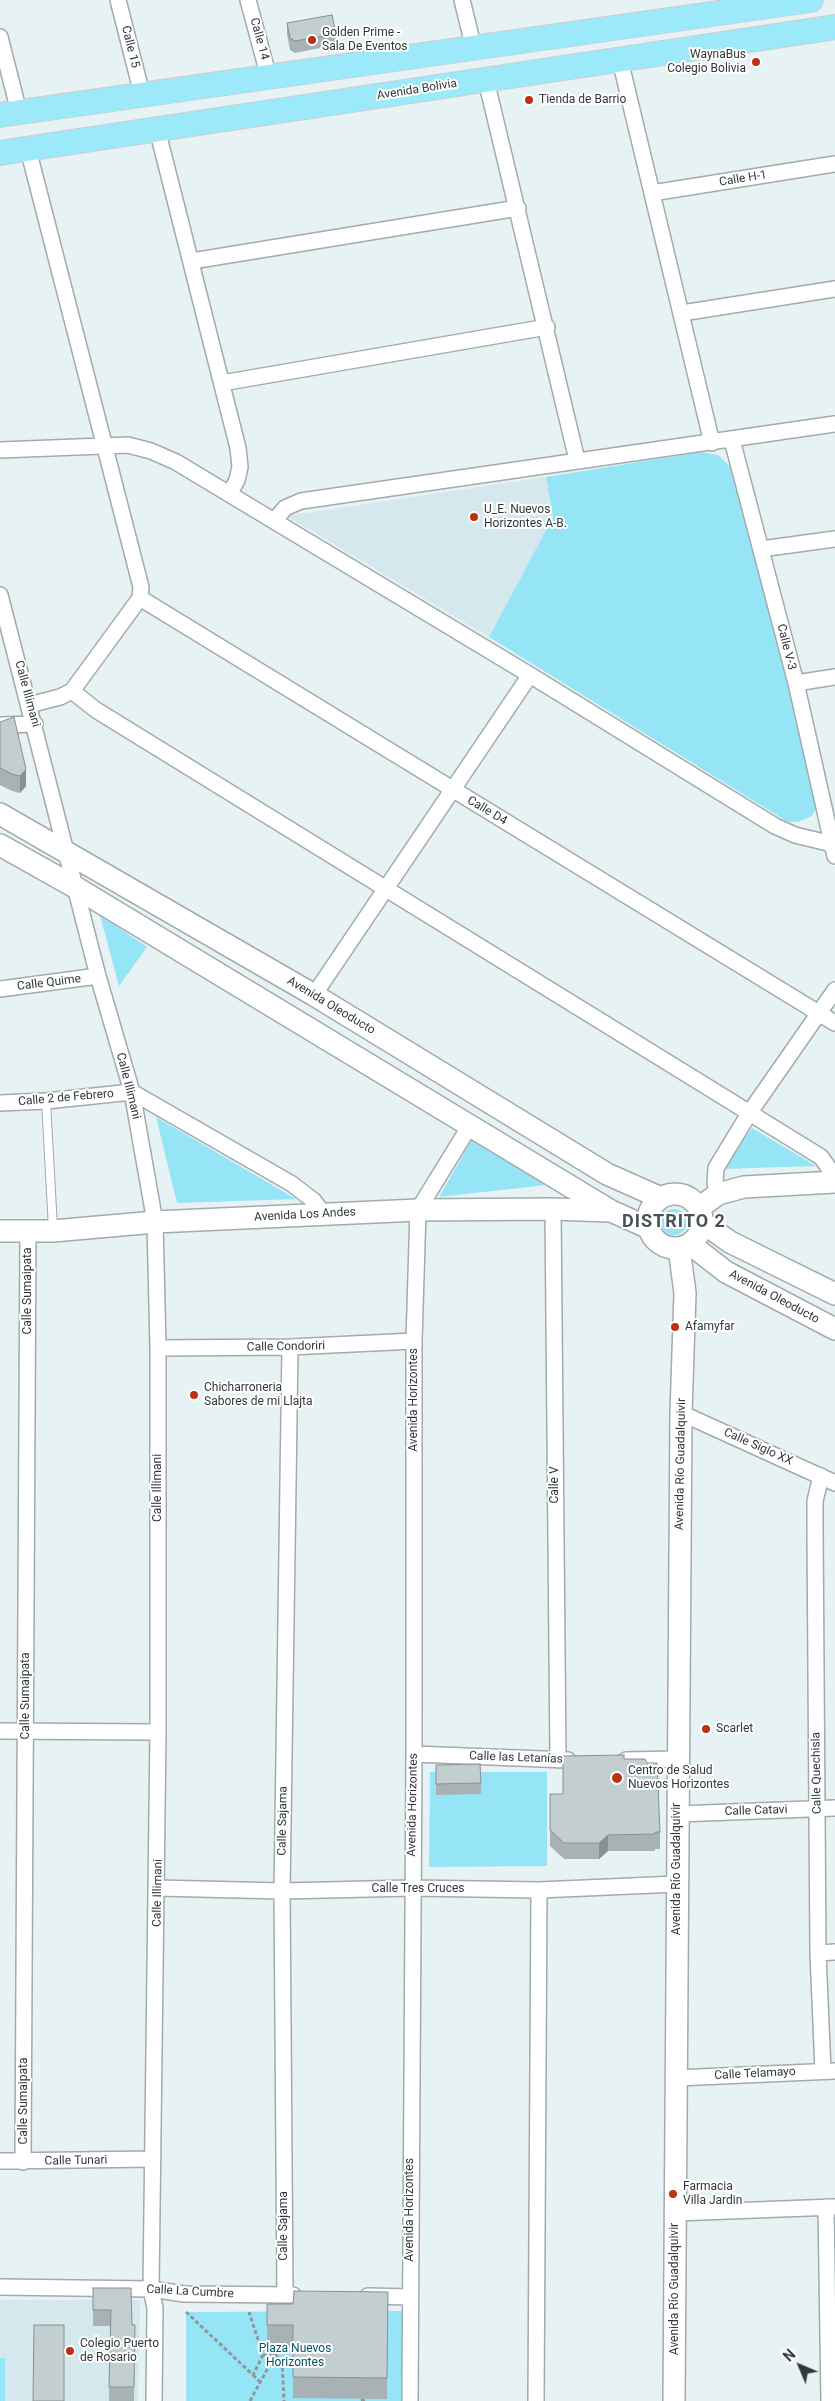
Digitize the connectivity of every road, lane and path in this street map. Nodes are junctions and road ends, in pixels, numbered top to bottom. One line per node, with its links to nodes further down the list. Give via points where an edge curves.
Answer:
1 (118, 0): 12 (street, Calle 15)
2 (248, 0): 10 (street, Calle 14)
3 (462, 0): 8 (street)
4 (811, 0): 5 (main road)
5 (709, 7): 8 (main road)
6 (835, 27): 9 (main road, Avenida Bolivia)
7 (0, 37): 13 (street)
8 (474, 49): 10 (main road)
9 (620, 60): 11 (main road, Avenida Bolivia); 18 (street)
10 (269, 78): 12 (main road)
11 (486, 80): 14 (main road, Avenida Bolivia); 19 (street)
12 (142, 94): 13 (main road)
13 (10, 113)
14 (157, 129): 15 (main road, Avenida Bolivia); 20 (street)
15 (28, 149): 16 (main road, Avenida Bolivia); 28 (street)
16 (0, 153)
17 (835, 164): 18 (street, Calle H-1)
18 (652, 193): 22 (street)
19 (518, 208): 20 (street); 23 (street)
20 (192, 261): 24 (street)
21 (835, 289): 22 (street)
22 (682, 313): 27 (street)
23 (547, 327): 24 (street); 30 (street)
24 (222, 383): 31 (street, via 240,467)
25 (835, 424): 26 (street)
26 (732, 440): 27 (street); 34 (street, Calle V-3)
27 (712, 443): 30 (street)
28 (106, 446): 29 (street); 31 (street, via 128,445 151,451); 35 (street, via 138,570)
29 (0, 450)
30 (577, 460): 32 (street, via 301,500 285,508)
31 (230, 493): 32 (street)
32 (275, 520): 37 (street)
33 (835, 539): 34 (street)
34 (761, 550): 39 (street, Calle V-3)
35 (140, 598): 40 (street); 44 (street, Calle D4)
36 (1, 600): 41 (street, Calle Illimani)
37 (530, 675): 44 (street); 47 (street, via 775,826)
38 (835, 677): 39 (street)
39 (796, 684): 47 (street, Calle V-3)
40 (72, 691): 41 (street, via 60,698); 50 (street, via 96,710)
41 (29, 705): 42 (street, Calle Illimani)
42 (35, 724): 43 (street); 48 (street, Calle Illimani)
43 (0, 725)
44 (452, 790): 50 (street); 55 (street, Calle D4)
45 (0, 814): 48 (street, Avenida Oleoducto)
46 (0, 845): 49 (street)
47 (834, 850)
48 (67, 852): 49 (street, Calle Illimani); 54 (street, Avenida Oleoducto)
49 (75, 887): 51 (street, Calle Illimani); 61 (street)
50 (386, 889): 54 (street); 60 (street)
51 (98, 976): 52 (street, Calle Quime); 57 (street, Calle Illimani)
52 (0, 989)
53 (835, 990): 55 (street)
54 (314, 995): 65 (street, Avenida Oleoducto, via 607,1174)
55 (819, 1013): 56 (street, Calle D4); 60 (street)
56 (835, 1023)
57 (132, 1092): 58 (street, Calle 2 de Febrero); 69 (street, via 292,1184 314,1201); 71 (street, Calle Illimani)
58 (46, 1101): 59 (street, Calle 2 de Febrero); 75 (lane)
59 (0, 1102)
60 (750, 1112): 62 (street, via 821,1157); 64 (street, via 716,1168)
61 (471, 1124): 67 (street); 68 (street)
62 (835, 1177)
63 (835, 1182): 64 (street, via 744,1187)
64 (718, 1194): 70 (street)
65 (661, 1198): 70 (street, via 686,1196); 72 (street, via 653,1206)
66 (553, 1209): 67 (street, Avenida Los Andes); 68 (street, Avenida Los Andes); 90 (street, Calle V)
67 (418, 1210): 69 (street, Avenida Los Andes); 79 (street, Avenida Horizontes)
68 (611, 1211): 72 (street)
69 (323, 1214): 71 (street, Avenida Los Andes)
70 (701, 1215): 76 (street, via 701,1230); 77 (street, via 730,1242)
71 (155, 1222): 75 (street, Avenida Los Andes); 81 (street, Calle Illimani)
72 (649, 1228): 76 (street, via 660,1244 669,1248)
73 (28, 1230): 74 (street, Avenida Los Andes); 75 (street, Avenida Los Andes); 86 (street, Calle Sumaipata)
74 (0, 1231)
75 (54, 1231)
76 (685, 1246): 78 (street, Avenida Oleoducto, via 726,1272); 82 (street, Avenida Río Guadalquivir)
77 (835, 1294)
78 (835, 1329)
79 (414, 1341): 80 (street, Calle Condoriri); 88 (street, Avenida Horizontes)
80 (290, 1347): 81 (street, Calle Condoriri); 100 (street, Calle Sajama)
81 (158, 1348): 87 (street, Calle Illimani)
82 (681, 1413): 83 (street, Calle Siglo XX); 89 (street, Avenida Río Guadalquivir)
83 (821, 1476): 84 (street, Calle Siglo XX); 94 (street, Calle Quechisla, via 815,1501)
84 (835, 1483)
85 (0, 1731): 86 (street)
86 (26, 1731): 87 (street); 107 (street, Calle Sumaipata)
87 (158, 1732): 97 (street, Calle Illimani)
88 (414, 1754): 90 (street, Calle las Letanías); 98 (street, Avenida Horizontes)
89 (678, 1759): 92 (street); 95 (street, Avenida Río Guadalquivir)
90 (558, 1760): 91 (street, Calle las Letanías)
91 (586, 1760)
92 (613, 1760)
93 (835, 1808): 94 (street, Calle Catavi)
94 (818, 1809): 95 (street, Calle Catavi); 102 (street, Calle Quechisla)
95 (678, 1814): 96 (street, Avenida Río Guadalquivir)
96 (677, 1884): 99 (street, Calle Tres Cruces); 104 (street, Avenida Río Guadalquivir)
97 (158, 1888): 100 (street, Calle Tres Cruces); 105 (street, Calle Illimani)
98 (412, 1888): 99 (street, Calle Tres Cruces); 100 (street, Calle Tres Cruces); 115 (street, Avenida Horizontes)
99 (539, 1890): 130 (street)
100 (282, 1891): 112 (street, Calle Sajama)
101 (835, 1952): 102 (street)
102 (818, 1953): 103 (street, Calle Quechisla)
103 (829, 2071): 104 (street, Calle Telamayo)
104 (676, 2078): 109 (street, Avenida Río Guadalquivir)
105 (153, 2159): 107 (street, Calle Tunari); 111 (street, Calle Illimani)
106 (0, 2161): 107 (street, Calle Tunari)
107 (23, 2162)
108 (831, 2207): 109 (street); 132 (street)
109 (675, 2213): 131 (street, Avenida Río Guadalquivir)
110 (0, 2287): 111 (street, Calle La Cumbre)
111 (151, 2289): 112 (street, Calle La Cumbre, via 184,2294); 125 (street, Calle Illimani, via 155,2308)
112 (285, 2295): 113 (street, Calle La Cumbre)
113 (311, 2295)
114 (357, 2296): 115 (street)
115 (409, 2296): 129 (street, Avenida Horizontes)
116 (186, 2312): 122 (path)
117 (249, 2312): 118 (path)
118 (263, 2355): 119 (path); 122 (path)
119 (275, 2355): 120 (path); 123 (path)
120 (282, 2361): 121 (path); 127 (path)
121 (293, 2364)
122 (253, 2375): 123 (path)
123 (260, 2382): 126 (path)
124 (366, 2399): 128 (path)
125 (154, 2401)
126 (250, 2401)
127 (284, 2401)
128 (361, 2401)
129 (410, 2401)
130 (536, 2401)
131 (674, 2401)
132 (829, 2401)

